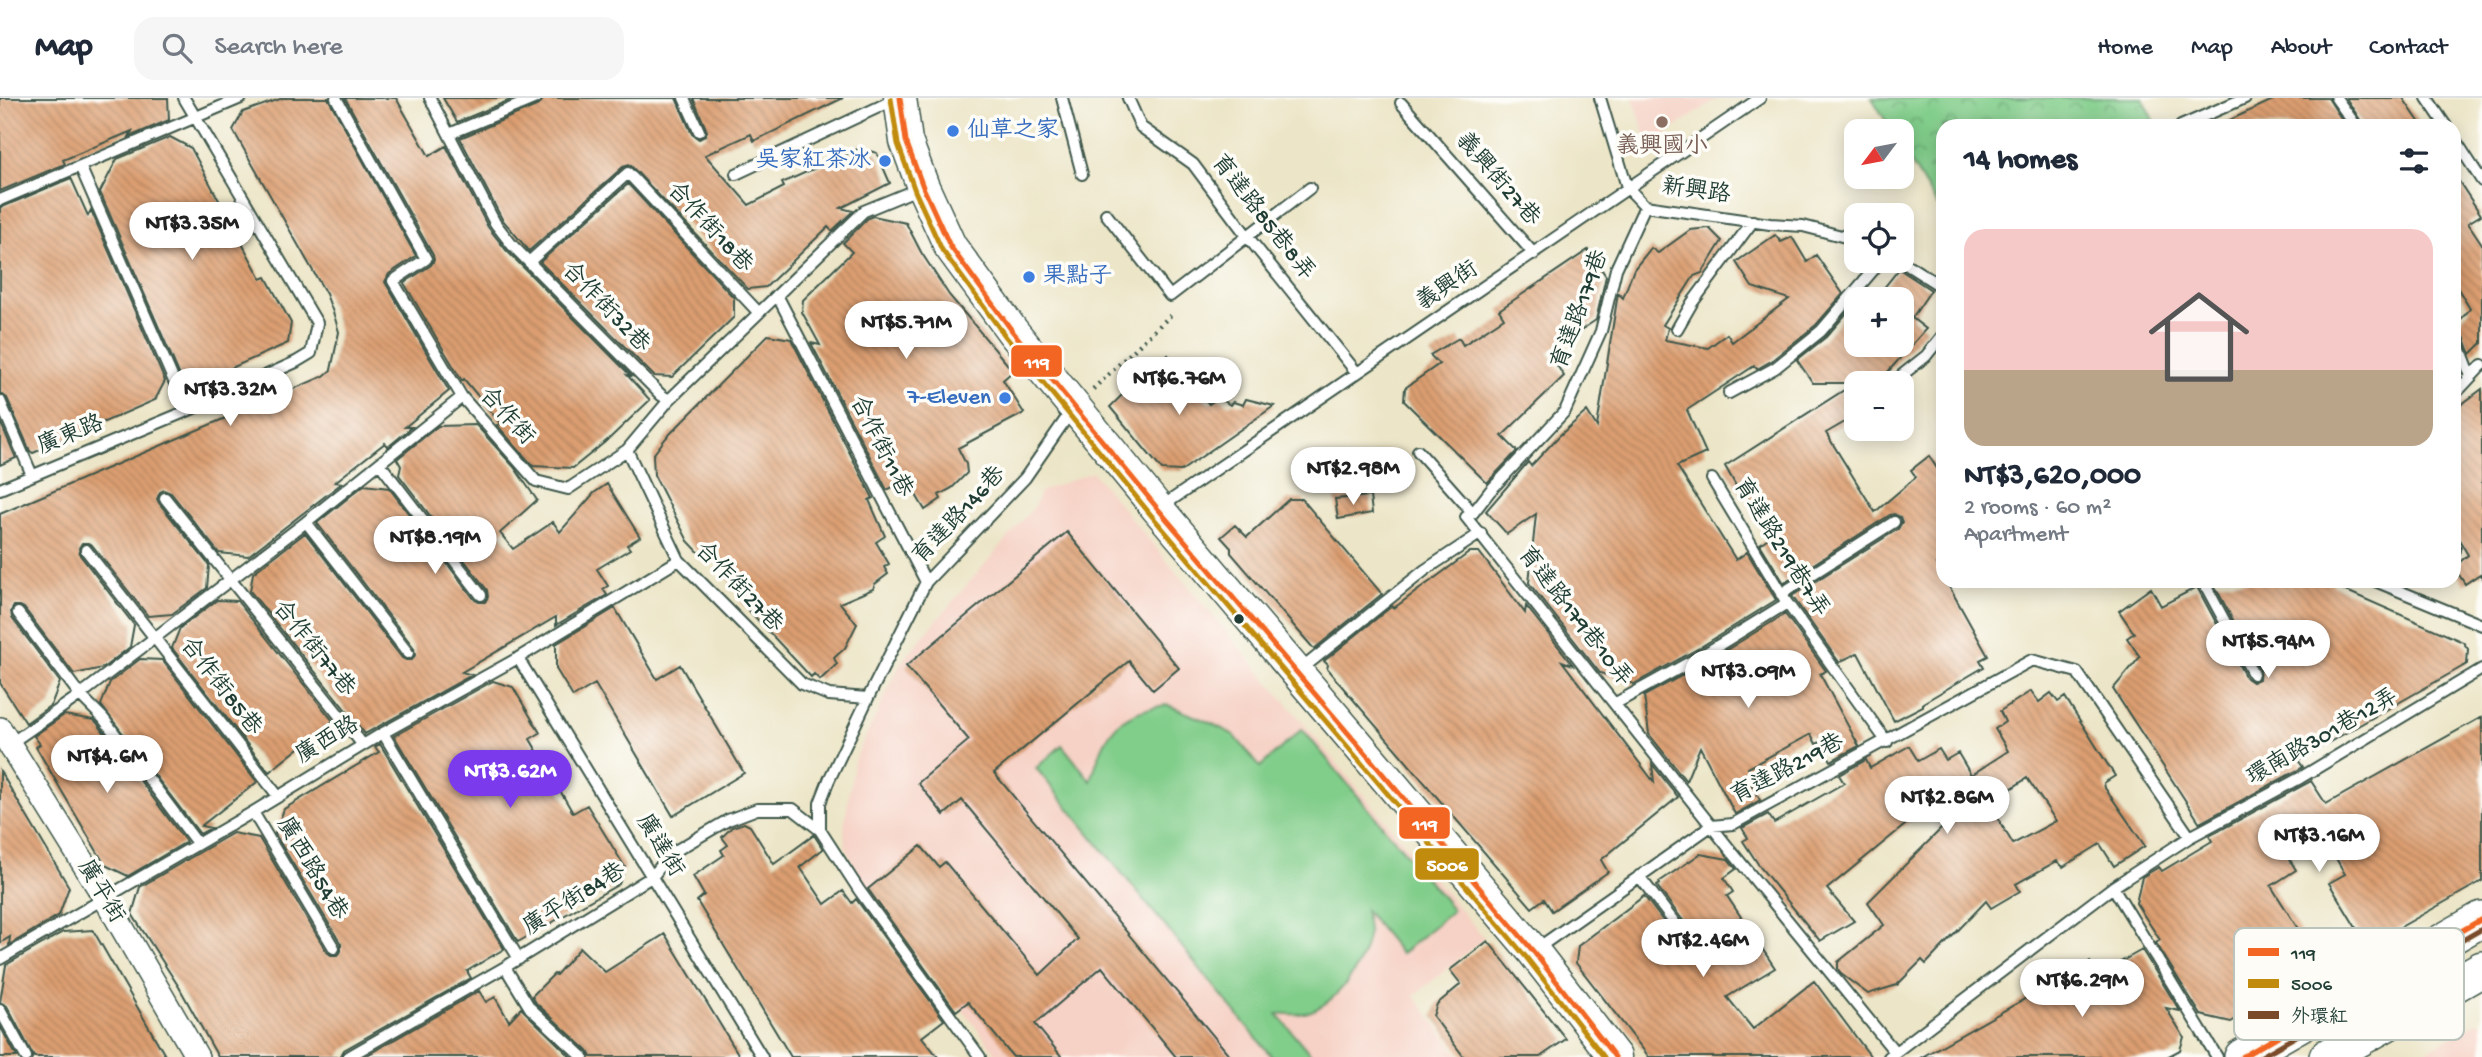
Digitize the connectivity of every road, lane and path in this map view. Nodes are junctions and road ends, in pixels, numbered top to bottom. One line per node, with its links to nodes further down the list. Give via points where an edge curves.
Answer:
1 (184, 98): 16 (lane)
2 (241, 98): 16 (lane)
3 (336, 98): 53 (lane, via 426,259 393,281)
4 (430, 98): 21 (lane, 合作街32巷)
5 (536, 98): 21 (lane)
6 (684, 98): 20 (lane)
7 (899, 98): 24 (lane); 27 (street, via 906,141)
8 (1062, 98): 25 (lane)
9 (1128, 98): 34 (lane, 育達路85巷8弄, via 1142,127 1194,164)
10 (1600, 98): 28 (lane, 新興路)
11 (1760, 98): 28 (lane, 義興街)
12 (2245, 98): 17 (lane)
13 (2336, 98): 18 (lane)
14 (2427, 98): 19 (lane)
15 (1401, 103): 36 (lane, 義興街27巷)
16 (195, 117): 23 (lane); 57 (lane, 廣東路, via 317,323 312,353)
17 (2197, 119)
18 (2351, 119)
19 (2441, 119)
20 (699, 131)
21 (449, 134): 37 (lane, 合作街32巷, via 495,223)
22 (2461, 149): 26 (lane)
23 (80, 166): 30 (lane); 57 (lane)
24 (736, 174)
25 (1082, 174)
26 (2482, 181)
27 (923, 187): 41 (lane, 合作街, via 864,211); 56 (street, via 950,246)
28 (1627, 187): 31 (lane, 新興路); 36 (lane, 義興街)
29 (1310, 188): 34 (lane)
30 (0, 200)
31 (1645, 206): 33 (lane, 新興路); 66 (lane, 育達路179巷, via 1616,269 1601,331 1565,411)
32 (1106, 214): 42 (lane)
33 (1753, 221): 35 (lane, 新興路, via 1803,226); 44 (lane)
34 (1247, 236): 42 (lane); 49 (lane, 育達路85巷8弄)
35 (1844, 237)
36 (1534, 254): 49 (lane, 義興街)
37 (530, 261): 43 (lane, 合作街18巷, via 628,173); 54 (lane, 合作街32巷)
38 (1914, 269): 40 (lane)
39 (1871, 273): 52 (lane, via 1821,331 1775,368)
40 (1936, 283)
41 (778, 295): 43 (lane, 合作街); 73 (lane, 合作街11巷)
42 (1170, 296): 56 (path, via 1178,308)
43 (759, 313): 54 (lane, 合作街)
44 (1677, 329)
45 (1936, 344): 48 (lane)
46 (2461, 350): 50 (lane)
47 (2482, 365): 50 (lane)
48 (1907, 371)
49 (1357, 373): 65 (lane, 義興街)
50 (2471, 376): 51 (lane)
51 (2461, 387)
52 (1729, 393)
53 (462, 397): 58 (lane, 合作街, via 536,481 568,489); 60 (lane, 合作街)
54 (669, 400): 58 (lane, 合作街)
55 (0, 401): 61 (lane)
56 (1074, 408): 65 (street); 73 (lane, 育達路146巷, via 1025,478)
57 (187, 411): 61 (lane, 廣東路)
58 (627, 450): 71 (lane, 合作街27巷)
59 (1418, 451): 66 (lane)
60 (380, 464): 67 (lane, 合作街); 76 (lane)
61 (32, 475): 63 (lane, 廣東路)
62 (1712, 479): 77 (lane, 育達路219巷7弄)
63 (0, 489)
64 (165, 498): 72 (lane, 合作街77巷)
65 (1158, 509): 84 (street)
66 (1473, 513): 69 (lane, via 1466,517)
67 (306, 522): 72 (lane, 合作街); 81 (lane)
68 (1894, 522): 77 (lane)
69 (1481, 533): 84 (lane, via 1425,570); 88 (lane, 育達路179巷10弄)
70 (86, 551): 80 (lane, 合作街85巷)
71 (678, 560): 82 (lane, 廣西路); 87 (lane, 合作街27巷, via 802,684 829,695)
72 (230, 579): 80 (lane, 合作街); 92 (lane, 合作街77巷)
73 (926, 582): 87 (lane, 育達路146巷)
74 (2207, 588): 85 (lane)
75 (2392, 588): 79 (lane)
76 (481, 595)
77 (1784, 598): 88 (lane, via 1703,655); 91 (lane, 育達路219巷7弄)
78 (18, 613): 86 (lane)
79 (2482, 625)
80 (154, 637): 86 (lane, 合作街); 93 (lane, 合作街85巷)
81 (408, 653)
82 (517, 658): 89 (lane, 廣西路); 99 (lane, 廣達街)
83 (2482, 668): 97 (lane, 環南路301巷12弄, via 2300,778)
84 (1297, 672): 106 (street)
85 (2253, 674)
86 (80, 695): 90 (lane, 合作街); 98 (lane, via 103,718)
87 (868, 698): 96 (lane, 育達路146巷, via 820,803)
88 (1616, 703): 95 (lane, 育達路179巷10弄)
89 (383, 733): 92 (lane, 廣西路); 109 (lane)
90 (4, 737): 102 (street, 廣平街)
91 (1886, 741): 95 (lane, 育達路219巷, via 1732,824); 97 (lane, 育達路219巷, via 2032,660 2077,672)
92 (363, 745): 93 (lane, 廣西路)
93 (278, 796): 94 (lane, 廣西路)
94 (253, 812): 98 (lane, 廣西路); 105 (lane, 廣西路54巷)
95 (1711, 826): 100 (lane, 育達路219巷); 116 (lane, 育達路179巷10弄)
96 (820, 830): 99 (lane, 廣平街84巷, via 793,809 757,809 728,820 670,854); 122 (lane, 廣平街84巷)
97 (2190, 837): 101 (lane, 環南路301巷12弄)
98 (197, 843): 102 (lane, 廣西路)
99 (653, 876): 109 (lane, 廣平街84巷); 121 (lane, 廣達街)
100 (1639, 876): 106 (lane, 育達路219巷); 107 (lane)
101 (2113, 887): 116 (lane, 環南路301巷12弄); 124 (lane)
102 (105, 898): 108 (lane, 廣西路); 118 (street, 廣平街)
103 (2482, 920): 104 (main road)
104 (2464, 930)
105 (334, 948)
106 (1533, 951): 123 (street)
107 (1696, 951)
108 (0, 959)
109 (519, 959): 110 (lane, 廣平街84巷)
110 (505, 967): 119 (lane, 廣平街84巷); 120 (lane, via 530,1008)
111 (2482, 970): 112 (main road)
112 (2464, 980)
113 (0, 1010): 117 (lane)
114 (2272, 1040): 125 (main road)
115 (2357, 1040): 126 (main road)
116 (1892, 1054)
117 (26, 1057)
118 (197, 1057)
119 (348, 1057)
120 (583, 1057)
121 (762, 1057)
122 (980, 1057)
123 (1615, 1057)
124 (2217, 1057)
125 (2242, 1057)
126 (2327, 1057)

